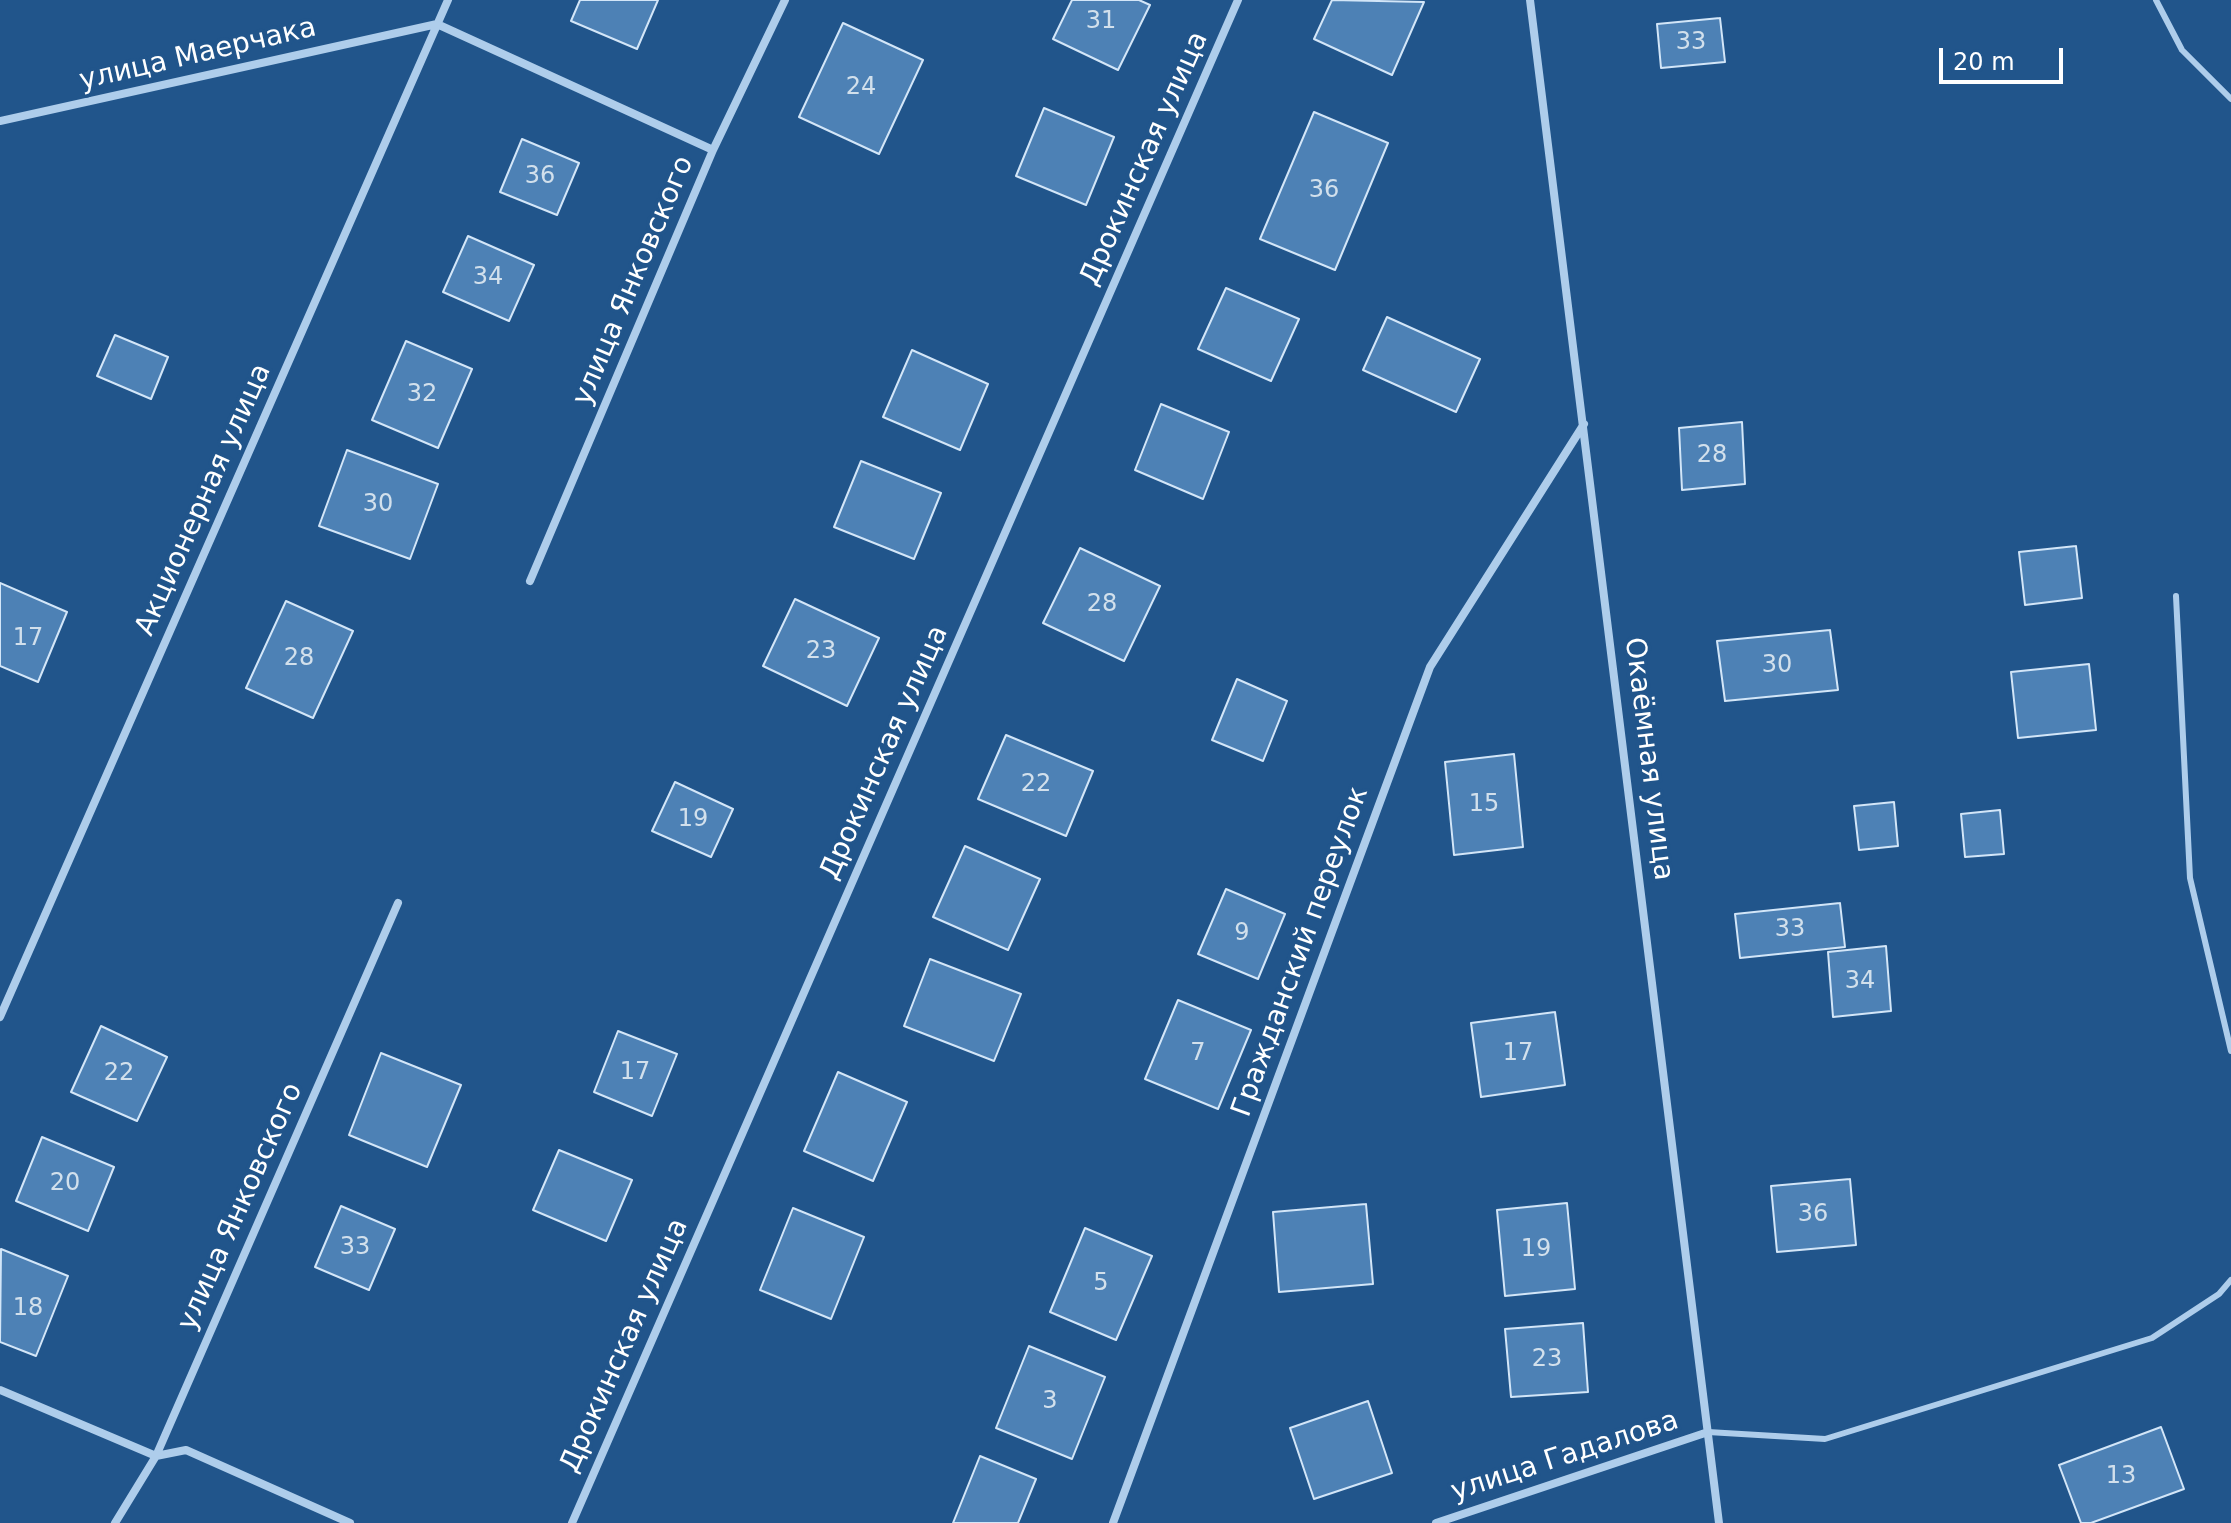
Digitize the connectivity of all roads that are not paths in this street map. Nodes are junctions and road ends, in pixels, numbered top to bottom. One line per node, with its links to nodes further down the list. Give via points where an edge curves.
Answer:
1 (448, 0): 6 (street, Акционерная улица)
2 (785, 0): 9 (street, улица Янковского)
3 (1238, 0): 22 (street, Дрокинская улица)
4 (1530, 0): 10 (street, Окаёмная улица)
5 (2156, 0): 7 (lane, via 2182,50)
6 (437, 24): 8 (street, улица Маерчака); 9 (street); 14 (street, Акционерная улица)
7 (2231, 99)
8 (0, 121)
9 (713, 150): 11 (street, улица Янковского)
10 (1584, 424): 18 (street, Окаёмная улица); 23 (street, Гражданский переулок, via 1430,667)
11 (530, 581)
12 (2176, 596): 15 (lane, via 2190,878)
13 (398, 903): 19 (street, улица Янковского)
14 (0, 1017)
15 (2231, 1051)
16 (2231, 1280): 18 (lane, via 2219,1294 2152,1338 1825,1439)
17 (0, 1390): 19 (street)
18 (1708, 1432): 24 (street, улица Гадалова); 25 (street, Окаёмная улица)
19 (156, 1456): 20 (street, улица Янковского); 21 (street, via 186,1450)
20 (115, 1523)
21 (350, 1523)
22 (572, 1523)
23 (1113, 1523)
24 (1436, 1523)
25 (1719, 1523)

